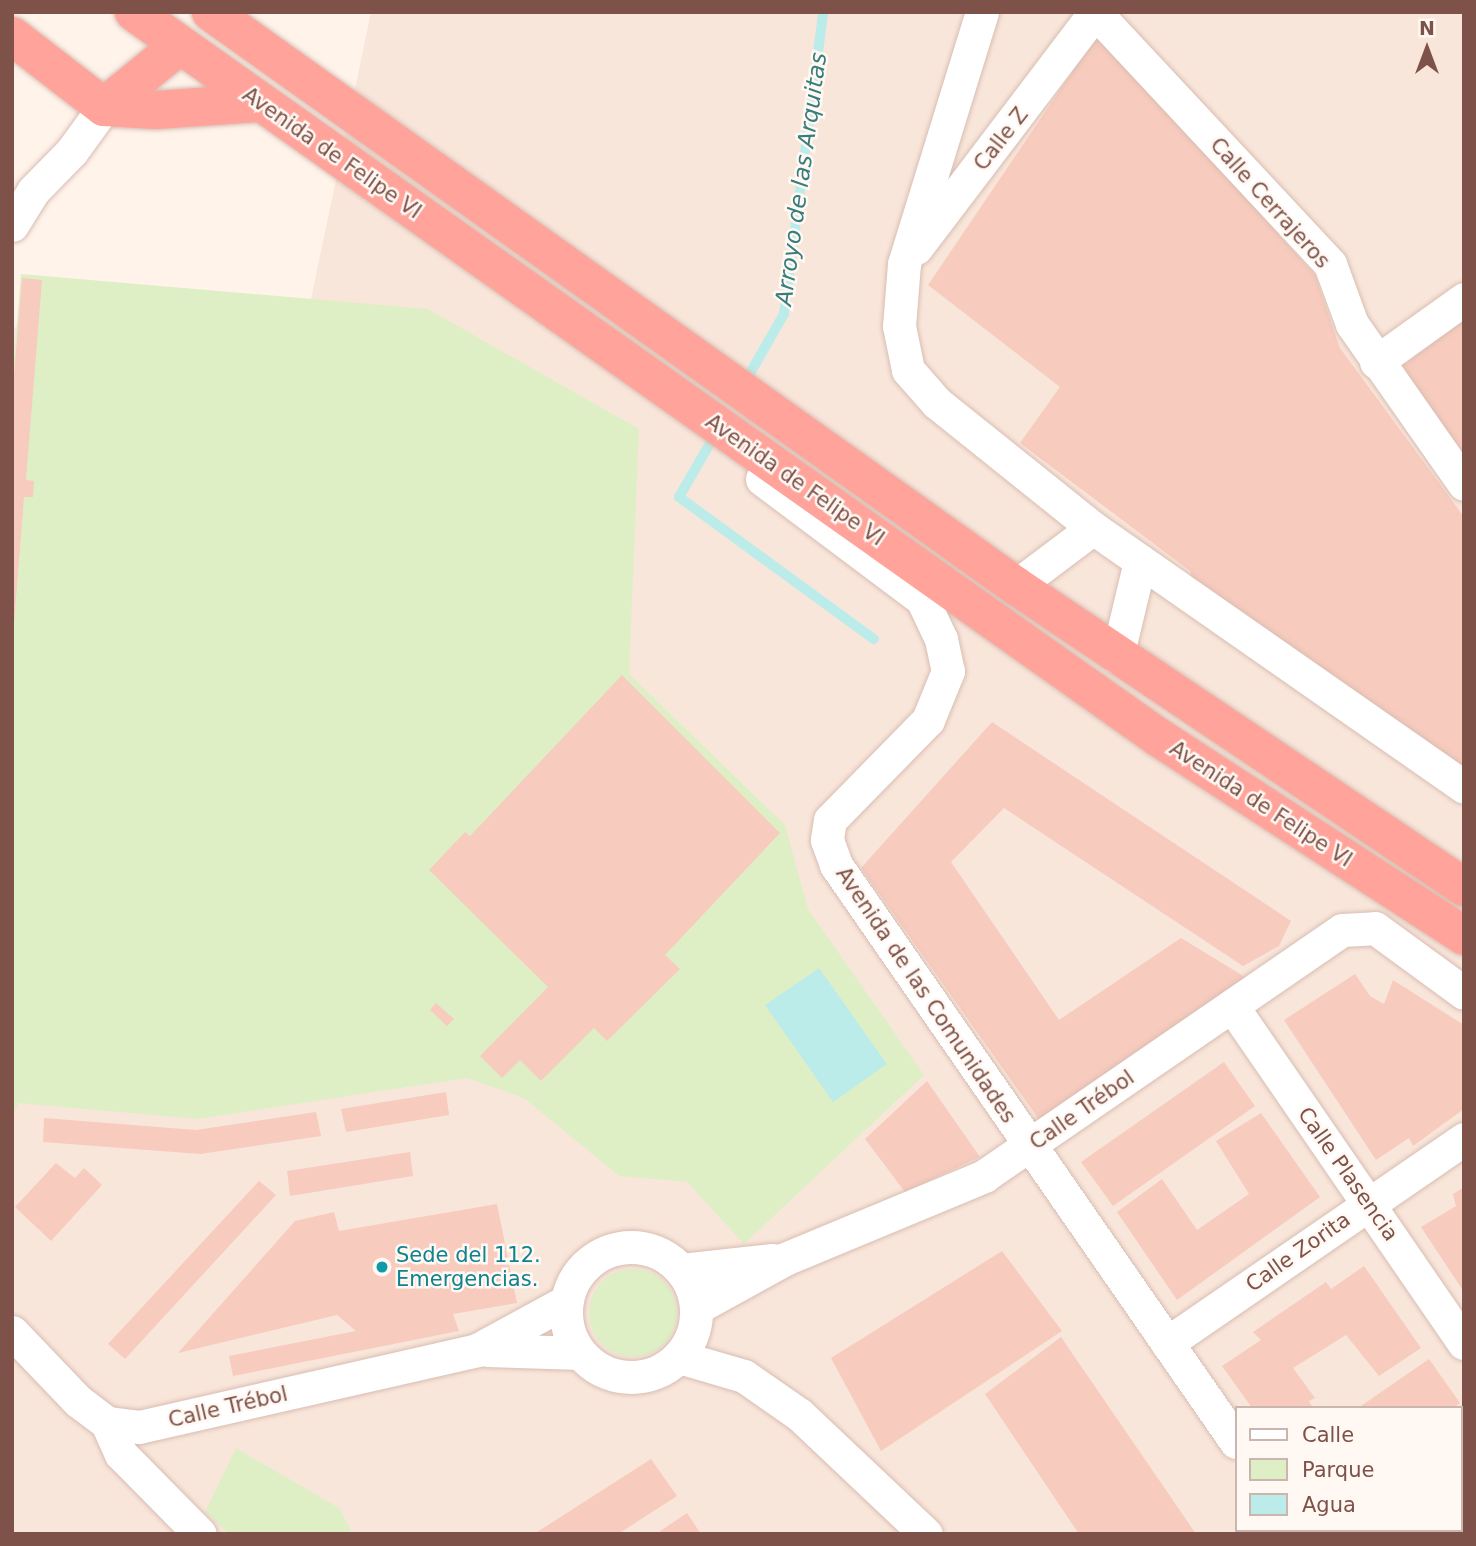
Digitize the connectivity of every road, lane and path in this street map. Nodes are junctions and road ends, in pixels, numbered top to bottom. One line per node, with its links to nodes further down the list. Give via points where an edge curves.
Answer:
1 (134, 12): 7 (highway, Avenida de Felipe VI)
2 (211, 12): 8 (highway, Avenida de Felipe VI)
3 (242, 12): 8 (highway)
4 (982, 12): 12 (street)
5 (1095, 12): 12 (street, Calle Z); 14 (street, Calle Cerrajeros, via 1330,264 1352,324)
6 (12, 36): 10 (highway)
7 (180, 45): 9 (highway, Avenida de Felipe VI); 10 (highway)
8 (259, 47): 9 (highway); 19 (highway, Avenida de Felipe VI)
9 (257, 103): 10 (highway, via 156,110); 15 (highway, Avenida de Felipe VI)
10 (104, 107): 11 (street, via 33,191)
11 (12, 225)
12 (904, 264): 17 (street, via 899,326 908,370 937,403)
13 (1464, 299): 14 (street)
14 (1376, 362): 16 (street, Calle Cerrajeros)
15 (689, 404): 23 (highway, Avenida de Felipe VI, via 1158,737); 27 (street, Avenida de las Comunidades, via 758,475 922,599 941,639 948,671 928,720 830,820 827,840 836,865)
16 (1464, 484)
17 (1093, 528): 18 (street); 19 (street)
18 (1140, 561): 20 (street); 21 (street)
19 (1016, 586): 20 (highway, Avenida de Felipe VI)
20 (1117, 657): 22 (highway, Avenida de Felipe VI)
21 (1464, 787)
22 (1464, 887)
23 (1464, 936)
24 (1464, 993): 25 (street, Calle Trébol, via 1375,928 1359,926 1342,930)
25 (1232, 1006): 27 (street, Calle Trébol); 28 (street, Calle Plasencia)
26 (1464, 1139): 28 (street, Calle Zorita)
27 (1030, 1147): 29 (street, Calle Trébol, via 951,1193); 34 (street, Avenida de las Comunidades)
28 (1369, 1203): 34 (street, Calle Zorita); 35 (street, Calle Plasencia)
29 (785, 1259): 30 (street, Calle Trébol); 32 (street, Calle Trébol)
30 (681, 1270): 31 (street, via 650,1250 612,1250 584,1266); 32 (street)
31 (566, 1301): 36 (street, Calle Trébol); 37 (street, via 568,1328)
32 (695, 1315): 38 (street); 39 (street)
33 (12, 1332): 40 (street, via 78,1401)
34 (1167, 1343): 41 (street, Avenida de las Comunidades)
35 (1464, 1343)
36 (477, 1350): 37 (street, Calle Trébol); 40 (street, Calle Trébol, via 139,1427)
37 (580, 1353): 38 (street, via 595,1366 632,1377 651,1374)
38 (679, 1357): 39 (street)
39 (744, 1376): 43 (street, via 800,1415)
40 (107, 1423): 42 (street, via 121,1454)
41 (1234, 1439)
42 (200, 1534)
43 (926, 1534)

